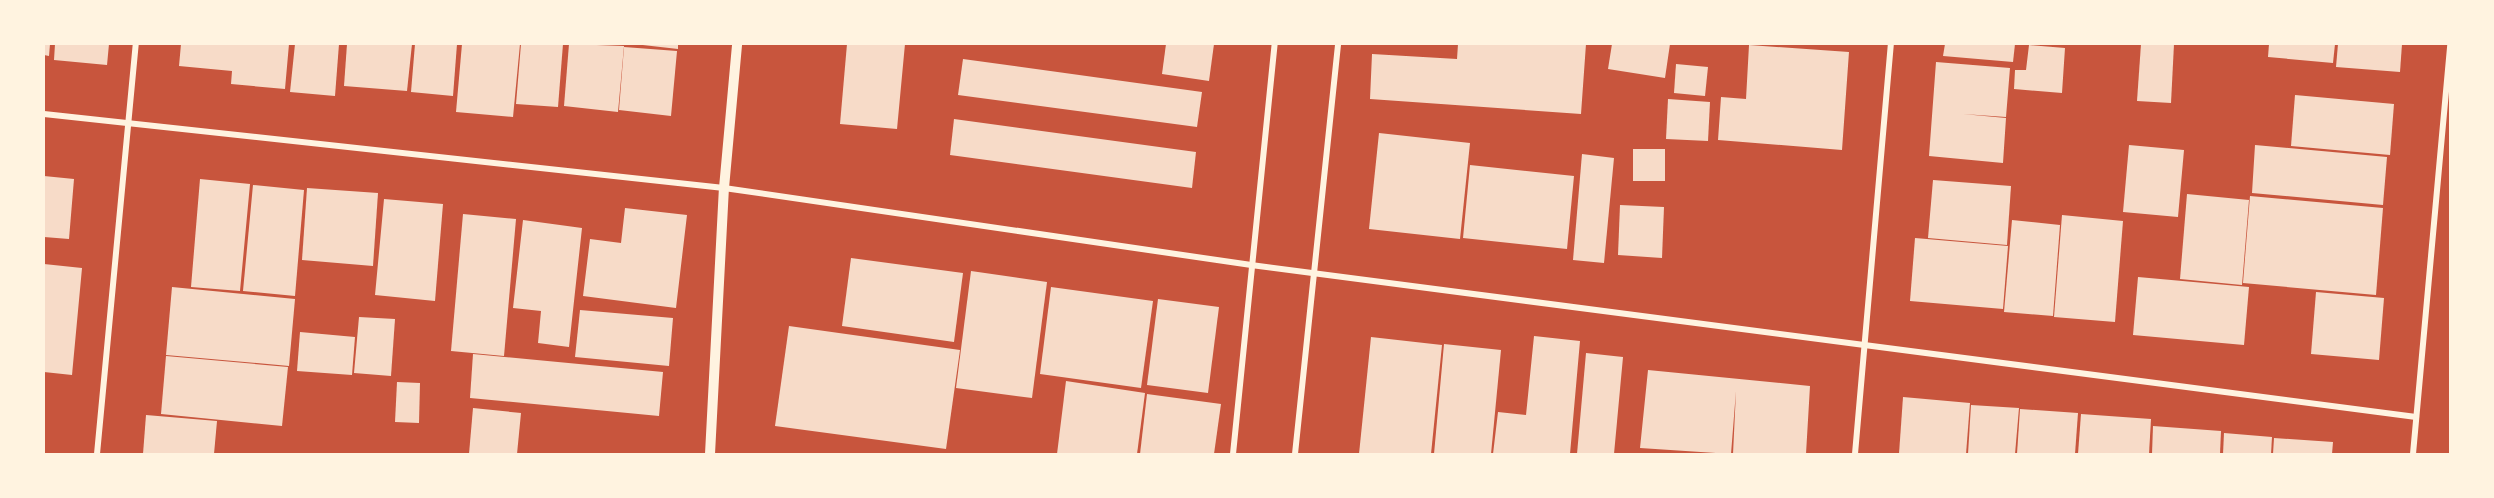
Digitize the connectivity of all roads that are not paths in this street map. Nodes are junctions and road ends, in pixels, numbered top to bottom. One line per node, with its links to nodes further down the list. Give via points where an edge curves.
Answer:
1 (136, 44): 8 (street)
2 (737, 44): 9 (street)
3 (1275, 44): 10 (street)
4 (1338, 44): 11 (street)
5 (1891, 44): 12 (street)
6 (2450, 44): 13 (street)
7 (44, 114): 8 (street)
8 (128, 122): 9 (street); 14 (street)
9 (724, 188): 10 (street); 15 (street)
10 (1251, 264): 11 (street); 16 (street)
11 (1314, 273): 12 (street); 17 (street)
12 (1865, 343): 13 (street); 18 (street)
13 (2416, 417): 19 (street)
14 (98, 454)
15 (710, 454)
16 (1233, 454)
17 (1295, 454)
18 (1855, 454)
19 (2413, 454)

